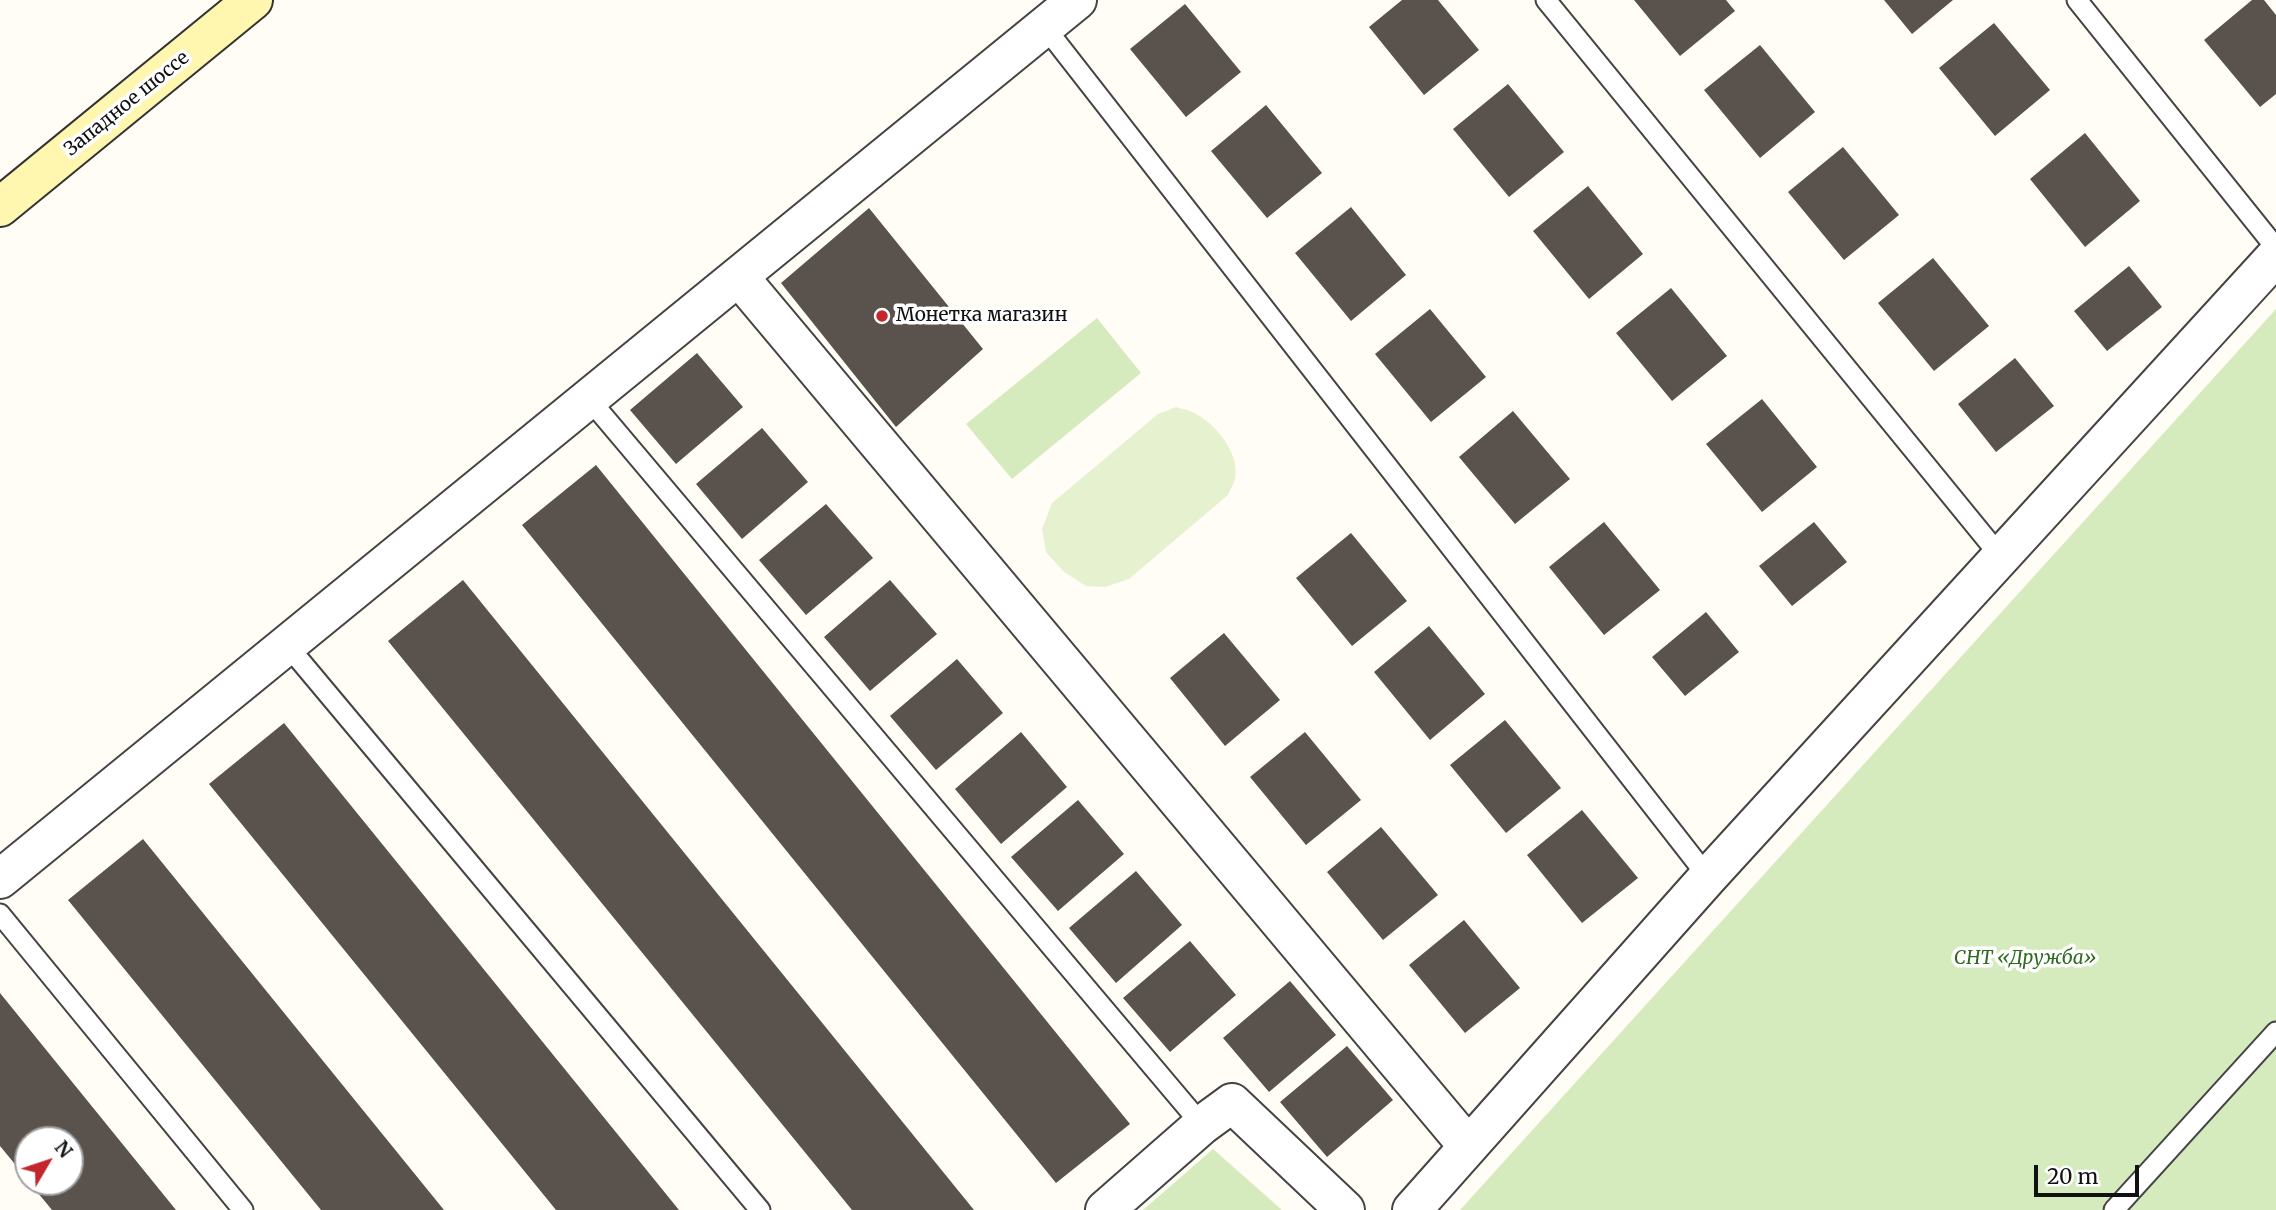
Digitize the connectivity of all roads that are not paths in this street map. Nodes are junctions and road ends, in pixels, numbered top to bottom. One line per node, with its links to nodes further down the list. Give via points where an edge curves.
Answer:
1 (253, 0): 6 (main road, Западное шоссе)
2 (1077, 0): 5 (street)
3 (1546, 0): 11 (lane)
4 (2077, 0): 7 (lane)
5 (1034, 13): 9 (street); 13 (lane)
6 (0, 207)
7 (2276, 248)
8 (2276, 256): 11 (street)
9 (739, 277): 10 (street); 18 (street)
10 (589, 399): 12 (street); 17 (lane)
11 (2001, 557): 13 (street)
12 (287, 645): 14 (street); 20 (lane)
13 (1709, 877): 18 (street)
14 (0, 879)
15 (0, 914): 19 (lane)
16 (2276, 1032): 24 (lane)
17 (1202, 1125): 21 (street); 22 (street, via 1232,1103)
18 (1468, 1146): 23 (street)
19 (243, 1210)
20 (760, 1210)
21 (1105, 1210)
22 (1345, 1210)
23 (1412, 1210)
24 (2114, 1210)

